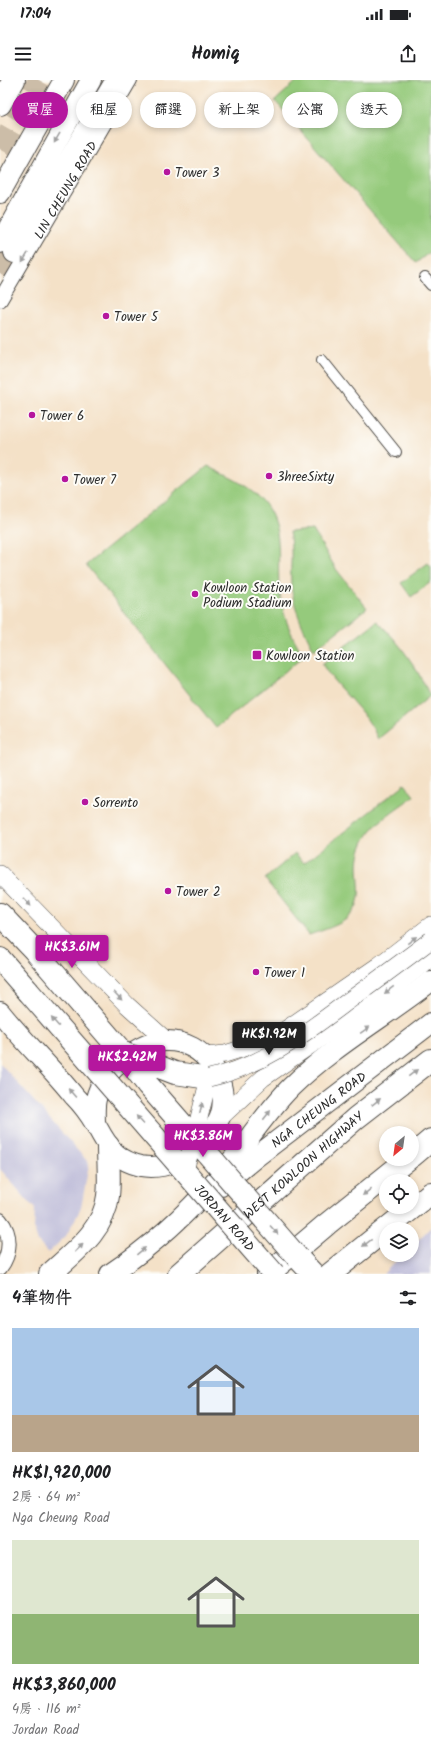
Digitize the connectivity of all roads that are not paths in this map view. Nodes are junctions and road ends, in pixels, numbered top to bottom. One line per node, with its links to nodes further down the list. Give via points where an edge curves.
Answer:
1 (14, 80): 6 (main road)
2 (64, 80): 7 (main road)
3 (91, 80): 8 (main road, one-way to 8)
4 (117, 80): 8 (main road)
5 (130, 80): 9 (street, LIN CHEUNG ROAD, one-way to 9)
6 (0, 104)
7 (0, 193)
8 (8, 247)
9 (0, 300)
10 (322, 360): 11 (street)
11 (396, 452)
12 (0, 874): 21 (street, one-way to 21, via 127,1005)
13 (0, 914): 22 (main road)
14 (431, 925): 23 (street, one-way to 14, via 226,1054 272,1039 378,966)
15 (431, 940): 25 (street, bridge, via 307,1033 260,1061)
16 (431, 958): 26 (street, one-way to 26, via 383,995 268,1074)
17 (0, 959): 33 (main road, JORDAN ROAD, one-way to 17, bridge)
18 (431, 981): 40 (main road, NGA CHEUNG ROAD, one-way to 18, via 159,1237 194,1204 281,1098 307,1072)
19 (1, 1016): 27 (main road, one-way to 19, via 74,1096)
20 (431, 1023): 34 (main road, NGA CHEUNG ROAD)
21 (167, 1041): 23 (main road, via 179,1042); 27 (main road, via 146,1045 113,1070 96,1100)
22 (123, 1053): 25 (main road, bridge, via 174,1073); 28 (main road, bridge, via 158,1099)
23 (206, 1056): 26 (main road, via 215,1068 222,1086 224,1099)
24 (431, 1060): 41 (main road, WEST KOWLOON HIGHWAY, one-way to 24, via 356,1118)
25 (209, 1078): 28 (street, one-way to 25)
26 (220, 1118): 30 (main road, via 200,1144 172,1163 162,1166 136,1165 124,1160)
27 (95, 1124): 30 (main road)
28 (194, 1138): 33 (street, bridge); 34 (main road, bridge)
29 (431, 1140): 31 (main road)
30 (108, 1146): 39 (main road, one-way to 30, via 88,1239 99,1223 108,1197)
31 (419, 1150)
32 (399, 1166): 42 (main road, one-way to 42)
33 (184, 1170): 36 (main road, JORDAN ROAD, bridge)
34 (229, 1180): 36 (main road, NGA CHEUNG ROAD); 44 (main road, one-way to 44, bridge)
35 (431, 1193): 45 (main road, one-way to 45)
36 (207, 1197): 43 (main road, JORDAN ROAD, bridge)
37 (0, 1220): 38 (street, via 9,1241 5,1261)
38 (0, 1268)
39 (50, 1274)
40 (110, 1274)
41 (179, 1274)
42 (268, 1274)
43 (274, 1274)
44 (313, 1274)
45 (330, 1274)

